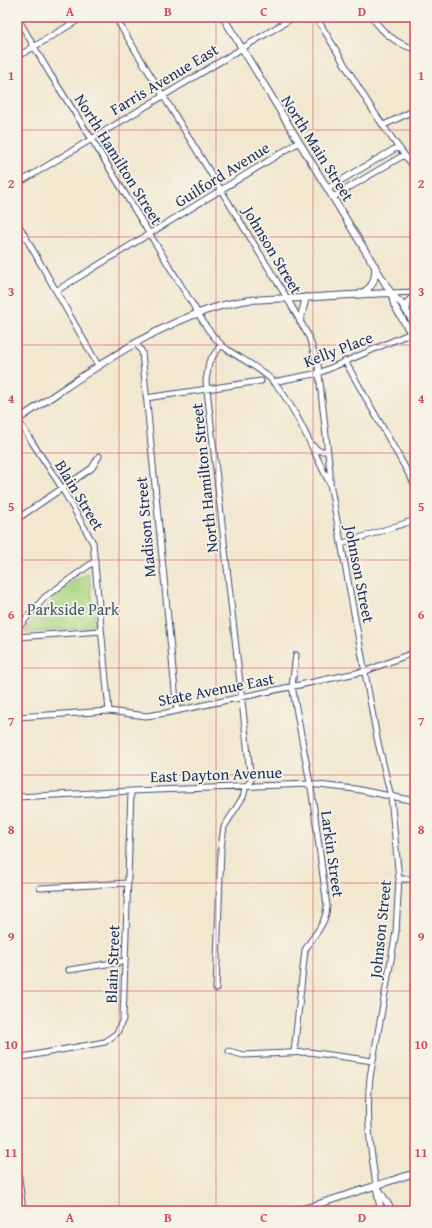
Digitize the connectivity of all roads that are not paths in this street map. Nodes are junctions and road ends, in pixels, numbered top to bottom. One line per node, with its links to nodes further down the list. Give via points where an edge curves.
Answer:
1 (17, 17): 8 (street, North Hamilton Street)
2 (83, 17): 8 (street)
3 (115, 17): 12 (street, Johnson Street)
4 (223, 17): 9 (main road, North Main Street)
5 (294, 17): 9 (street, Farris Avenue East)
6 (316, 17): 14 (street)
7 (372, 17): 10 (street, via 388,35)
8 (35, 46): 11 (street); 15 (street, North Hamilton Street)
9 (242, 47): 12 (street, Farris Avenue East); 16 (main road, North Main Street)
10 (415, 49)
11 (17, 57)
12 (163, 95): 15 (street, Farris Avenue East); 22 (street, Johnson Street)
13 (415, 110): 14 (street)
14 (384, 125): 17 (street)
15 (91, 138): 20 (street, Farris Avenue East); 25 (street, North Hamilton Street)
16 (299, 142): 21 (main road, North Main Street); 22 (street, Guilford Avenue)
17 (398, 147): 18 (street); 21 (street)
18 (404, 155): 19 (street); 23 (street)
19 (415, 168)
20 (17, 184)
21 (328, 188): 23 (main road, North Main Street)
22 (221, 190): 25 (street, Guilford Avenue); 33 (street, Johnson Street)
23 (333, 197): 26 (main road, North Main Street)
24 (17, 222): 27 (street)
25 (150, 234): 27 (street, Guilford Avenue); 35 (street, North Hamilton Street)
26 (374, 265): 29 (main road, North Main Street); 30 (main road, via 372,286)
27 (56, 291): 43 (street)
28 (415, 292): 29 (street)
29 (391, 293): 30 (main road); 34 (main road, North Main Street); 38 (main road, North Main Street, via 394,305)
30 (358, 294): 32 (main road)
31 (415, 295): 34 (main road, via 408,302)
32 (306, 297): 33 (main road); 36 (main road)
33 (287, 298): 35 (main road, via 238,302); 36 (street, Johnson Street)
34 (406, 311): 37 (main road, North Main Street)
35 (197, 314): 40 (main road, via 162,328); 41 (street, North Hamilton Street)
36 (300, 321): 44 (street, Johnson Street, via 309,337)
37 (415, 325)
38 (411, 333): 39 (main road, North Main Street); 42 (street, Kelly Place)
39 (415, 340)
40 (136, 343): 43 (main road); 48 (street, Madison Street, via 142,352)
41 (221, 345): 46 (street, via 258,368); 47 (street, North Hamilton Street, via 209,362)
42 (345, 361): 44 (street, Kelly Place); 54 (street)
43 (99, 367): 49 (main road)
44 (319, 374): 46 (street, Kelly Place); 51 (street, Johnson Street)
45 (261, 381): 47 (street)
46 (273, 382): 50 (street)
47 (207, 389): 48 (street); 67 (street, North Hamilton Street)
48 (146, 398): 69 (street, Madison Street)
49 (17, 420): 55 (street, Blain Street)
50 (310, 442): 51 (street, via 319,451); 53 (street)
51 (327, 451): 53 (street, Johnson Street)
52 (99, 456): 55 (street, via 92,468)
53 (330, 483): 58 (street, Johnson Street)
54 (415, 485)
55 (62, 488): 56 (street); 59 (street, Blain Street, via 93,543)
56 (17, 519)
57 (415, 520): 58 (street)
58 (341, 544): 65 (street, Johnson Street)
59 (95, 561): 60 (street, via 45,597); 61 (street, Blain Street)
60 (17, 629)
61 (101, 631): 62 (street); 68 (street, Blain Street)
62 (17, 637)
63 (415, 652): 65 (street, State Avenue East)
64 (296, 655): 66 (street, Larkin Street)
65 (366, 671): 66 (street, State Avenue East); 75 (street, Johnson Street, via 385,778)
66 (292, 686): 67 (street, State Avenue East); 71 (street, Larkin Street)
67 (241, 698): 69 (street, State Avenue East); 72 (street, North Hamilton Street, via 251,781)
68 (109, 711): 69 (street, State Avenue East, via 146,716); 70 (street, State Avenue East)
69 (177, 711)
70 (17, 717)
71 (310, 784): 72 (street, East Dayton Avenue); 75 (street, East Dayton Avenue, via 355,789); 85 (street, Larkin Street, via 327,906 324,922 306,950)
72 (246, 786): 73 (street, East Dayton Avenue); 83 (street, North Hamilton Street, via 243,797 224,827)
73 (131, 790): 74 (street, East Dayton Avenue); 79 (street, Blain Street)
74 (17, 797)
75 (391, 797): 76 (street, East Dayton Avenue); 77 (street, Johnson Street)
76 (415, 801)
77 (399, 879): 78 (street); 87 (street, Johnson Street, via 396,932)
78 (415, 879)
79 (128, 883): 80 (street); 81 (street, Blain Street)
80 (40, 888)
81 (125, 961): 82 (street); 86 (street, Blain Street, via 123,1019 111,1039 98,1044)
82 (69, 970)
83 (216, 989)
84 (229, 1051): 85 (street, via 244,1055)
85 (294, 1052): 87 (street)
86 (17, 1058)
87 (373, 1061): 90 (street, Johnson Street, via 368,1119)
88 (17, 1162): 91 (street)
89 (415, 1173): 90 (main road)
90 (376, 1185): 92 (main road); 93 (main road, Johnson Street); 94 (main road, Johnson Street)
91 (23, 1211)
92 (297, 1211)
93 (381, 1211)
94 (392, 1211)

